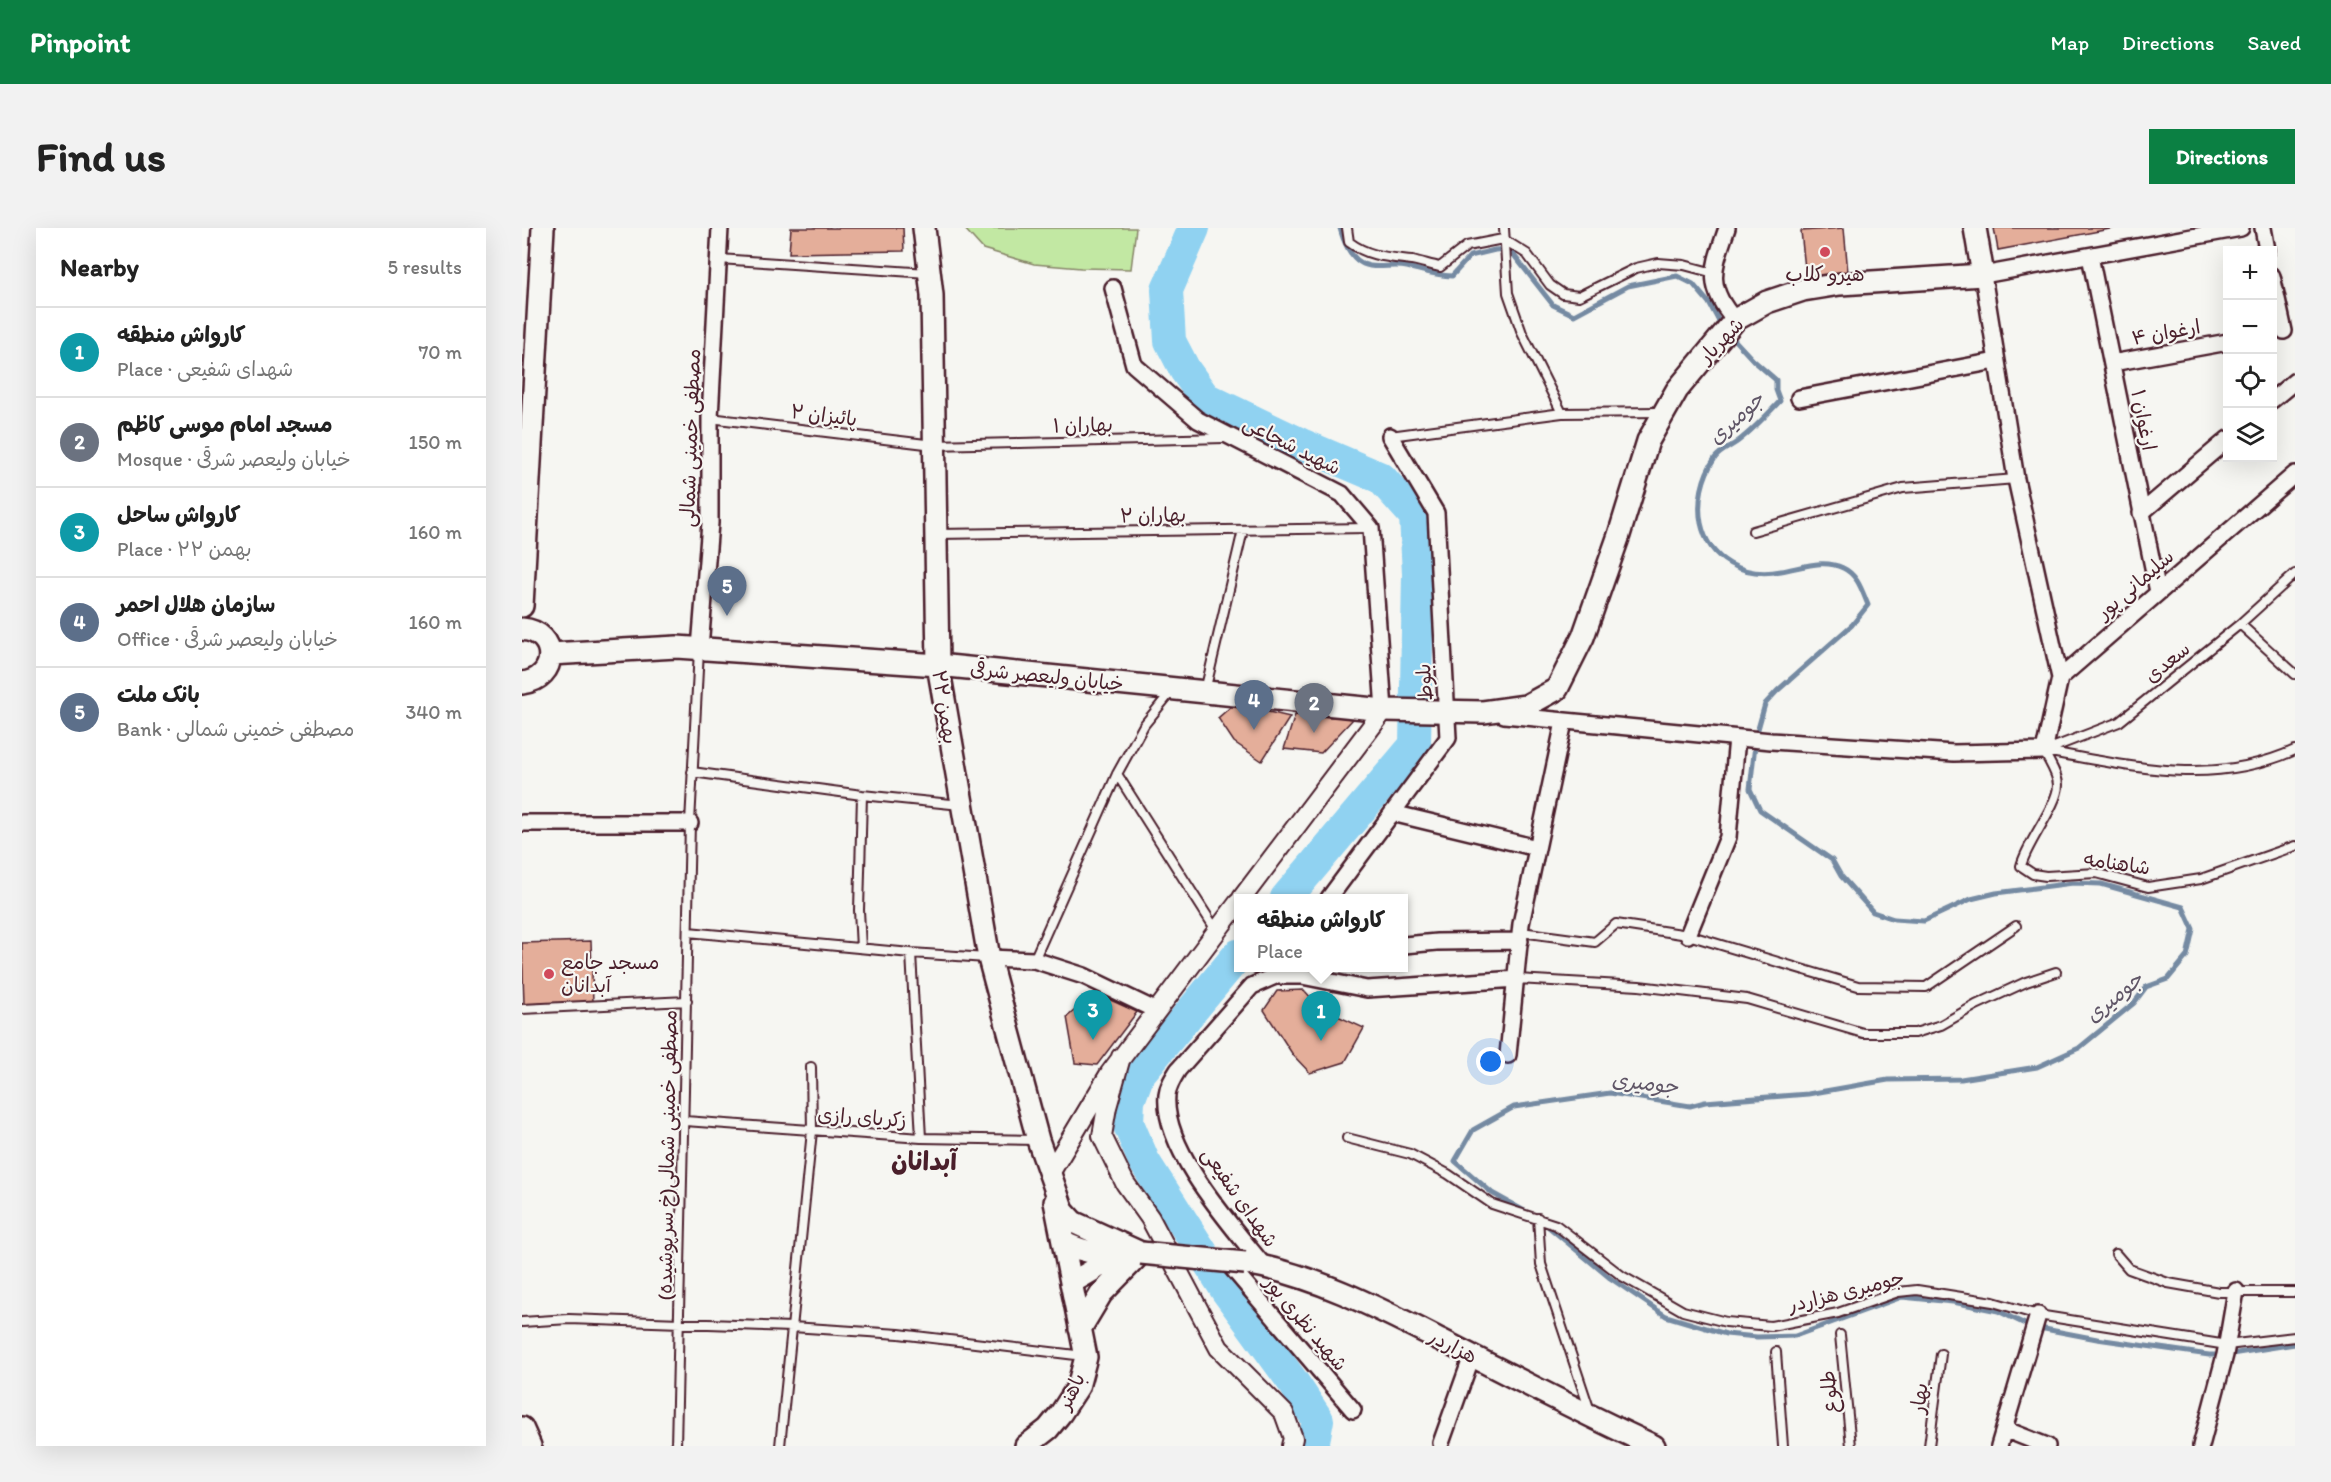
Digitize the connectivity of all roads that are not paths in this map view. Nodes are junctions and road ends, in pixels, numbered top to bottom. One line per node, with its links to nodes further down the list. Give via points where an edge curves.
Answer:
1 (543, 228): 43 (main road)
2 (720, 228): 13 (street, مصطفی خمینی شمالی)
3 (924, 228): 14 (main road, ۲۲ بهمن)
4 (1347, 228): 10 (lane, via 1349,242 1361,251 1440,267 1467,246)
5 (1504, 228): 10 (lane)
6 (1727, 228): 15 (street)
7 (1975, 228): 16 (main road)
8 (2241, 228): 12 (street, شهریار)
9 (2263, 228): 11 (street)
10 (1503, 239): 15 (lane, via 1527,254 1550,285 1563,294 1579,296 1636,268 1658,263); 28 (lane, via 1508,293 1522,333)
11 (2266, 246)
12 (2090, 256): 16 (street, شهریار); 23 (street, ارغوان ۱)
13 (719, 259): 14 (lane); 29 (street, مصطفی خمینی شمالی)
14 (929, 273): 33 (main road, ۲۲ بهمن)
15 (1714, 273): 19 (street)
16 (1983, 275): 19 (main road, شهریار, via 1803,290 1767,302); 22 (street)
17 (1113, 288): 31 (street, شهید شجاعی, via 1134,364 1198,420)
18 (2277, 299): 20 (street)
19 (1727, 329): 27 (main road, شهریار)
20 (2284, 331)
21 (2223, 343): 23 (street, ارغوان ۴)
22 (1996, 361): 26 (street); 35 (street)
23 (2112, 363): 36 (street, ارغوان ۱)
24 (2295, 381): 25 (street)
25 (2277, 396)
26 (1799, 398)
27 (1663, 412): 28 (lane); 57 (main road, شهریار, via 1648,441 1583,637 1557,689 1526,706)
28 (1562, 413): 30 (lane)
29 (710, 418): 33 (lane, پائیزان ۲); 46 (street, مصطفی خمینی شمالی, via 710,523)
30 (1390, 436): 56 (street, بلوط, via 1436,513)
31 (1232, 438): 33 (lane, بهاران ۱); 37 (street, شهید شجاعی, via 1342,494)
32 (2223, 443): 36 (street)
33 (934, 445): 40 (main road, ۲۲ بهمن)
34 (2295, 474): 42 (street, سلیمانی پور)
35 (2016, 479): 39 (lane, via 1903,488); 50 (street)
36 (2141, 513): 42 (street, ارغوان ۱)
37 (1371, 528): 38 (lane, بهاران ۲); 55 (street)
38 (1243, 530): 40 (lane, بهاران ۲); 53 (lane)
39 (1753, 531)
40 (936, 534): 48 (main road, ۲۲ بهمن)
41 (2295, 574): 44 (lane, سعدی)
42 (2158, 592): 50 (street, سلیمانی پور)
43 (522, 606)
44 (2240, 624): 49 (lane); 61 (lane, سعدی, via 2120,722)
45 (522, 629): 47 (main road, via 543,638)
46 (700, 648): 47 (main road, خیابان ولیعصر شرقی); 48 (main road, خیابان ولیعصر شرقی); 62 (lane, مصطفی خمینی شمالی(خ سرپوشیده))
47 (550, 654): 51 (main road, via 546,671)
48 (938, 665): 52 (main road, خیابان ولیعصر شرقی); 65 (main road, ۲۲ بهمن)
49 (2295, 674)
50 (2060, 678): 61 (street)
51 (522, 683): 54 (main road)
52 (1173, 689): 53 (main road, خیابان ولیعصر شرقی); 63 (lane, via 1144,725)
53 (1205, 692): 55 (main road, خیابان ولیعصر شرقی)
54 (522, 696)
55 (1392, 710): 56 (main road, شهریار); 71 (street)
56 (1447, 712): 57 (main road, شهریار); 66 (street, بلوط, via 1448,738)
57 (1484, 712): 58 (street)
58 (1564, 722): 59 (street); 70 (street)
59 (1731, 737): 61 (street, via 1954,753); 77 (street, via 1728,837)
60 (2295, 750): 61 (lane, via 2217,772 2183,773)
61 (2044, 751): 69 (lane, شاهنامه, via 2058,784 2055,797 2024,853 2021,866 2032,874 2096,873 2148,887 2201,879)
62 (692, 772): 64 (lane); 68 (lane, مصطفی خمینی شمالی(خ سرپوشیده))
63 (1117, 774): 75 (lane); 83 (lane)
64 (862, 795): 65 (lane); 80 (lane)
65 (962, 805): 82 (main road, ۲۲ بهمن)
66 (1392, 813): 70 (street); 72 (street, بلوط)
67 (522, 823): 68 (street)
68 (690, 823): 76 (lane, مصطفی خمینی شمالی(خ سرپوشیده))
69 (2295, 846)
70 (1537, 848): 78 (street)
71 (1245, 894)
72 (1332, 894)
73 (1234, 909): 75 (street)
74 (2016, 926): 77 (lane, via 1926,987 1858,986)
75 (1217, 931): 88 (street)
76 (688, 932): 80 (lane); 86 (lane, مصطفی خمینی شمالی(خ سرپوشیده))
77 (1688, 935): 78 (lane, via 1616,924 1595,942)
78 (1520, 941): 79 (street); 85 (street)
79 (1408, 945)
80 (861, 948): 81 (lane)
81 (911, 953): 82 (lane); 94 (lane)
82 (989, 958): 83 (street); 96 (main road, ۲۲ بهمن)
83 (1034, 960): 88 (street, via 1084,976)
84 (2056, 972): 85 (lane, via 1915,1033 1863,1033 1747,999 1639,986)
85 (1517, 979): 89 (street); 102 (street, شهدای شفیعی, via 1367,989 1302,976 1275,976 1252,986 1178,1070 1170,1084 1167,1106 1187,1161)
86 (687, 1001): 87 (lane); 92 (lane, مصطفی خمینی شمالی(خ سرپوشیده))
87 (522, 1009)
88 (1157, 1011): 90 (street)
89 (1508, 1055)
90 (1121, 1057): 97 (street); 127 (street, via 1102,1136 1219,1348 1284,1413 1293,1438)
91 (811, 1067): 93 (lane)
92 (685, 1121): 93 (lane, زکریای رازی); 108 (lane, مصطفی خمینی شمالی(خ سرپوشیده))
93 (812, 1131): 94 (lane, زکریای رازی); 109 (lane)
94 (921, 1138): 96 (lane, زکریای رازی)
95 (1347, 1138): 98 (lane, جومیری هزاردر, via 1410,1154 1448,1173 1492,1204)
96 (1038, 1140): 97 (main road, ۲۲ بهمن)
97 (1049, 1175): 99 (main road); 100 (main road, via 1063,1211 1073,1221)
98 (1538, 1218): 106 (lane, جومیری هزاردر, via 1556,1225 1622,1276 1683,1311 1726,1322 1771,1326 1838,1313 1881,1296 1917,1290 1993,1302); 119 (lane, via 1541,1264)
99 (1063, 1242): 100 (main road, via 1098,1255); 103 (main road)
100 (1142, 1253): 102 (main road, هزاردر, bridge); 103 (main road, via 1100,1266); 110 (main road, via 1101,1294)
101 (2116, 1254): 104 (lane, via 2129,1269 2168,1283)
102 (1245, 1264): 116 (main road, هزاردر, via 1374,1306); 118 (street, شهید نظری پور)
103 (1071, 1283): 110 (main road)
104 (2236, 1291): 105 (lane); 113 (street)
105 (2295, 1292)
106 (2038, 1316): 113 (lane, جومیری هزاردر); 121 (street)
107 (522, 1322): 108 (lane, via 569,1319)
108 (680, 1324): 109 (lane); 124 (lane, مصطفی خمینی شمالی(خ سرپوشیده))
109 (792, 1327): 117 (lane, via 899,1334); 125 (lane)
110 (1080, 1329): 117 (main road)
111 (1840, 1335): 130 (lane, طلوع)
112 (2295, 1337): 113 (lane, جومیری هزاردر)
113 (2227, 1345): 134 (street)
114 (1776, 1352): 129 (lane)
115 (1941, 1354): 131 (lane, بهار)
116 (1472, 1356): 119 (main road, هزاردر); 122 (street)
117 (1086, 1357): 126 (main road, باهنر, via 1078,1387 1061,1413)
118 (1353, 1410)
119 (1592, 1418): 128 (main road, هزاردر)
120 (522, 1428): 123 (main road)
121 (2004, 1430): 132 (street); 133 (street)
122 (1441, 1443)
123 (530, 1446)
124 (676, 1446)
125 (780, 1446)
126 (1026, 1446)
127 (1291, 1446)
128 (1654, 1446)
129 (1783, 1446)
130 (1851, 1446)
131 (1929, 1446)
132 (1999, 1446)
133 (2047, 1446)
134 (2201, 1446)

